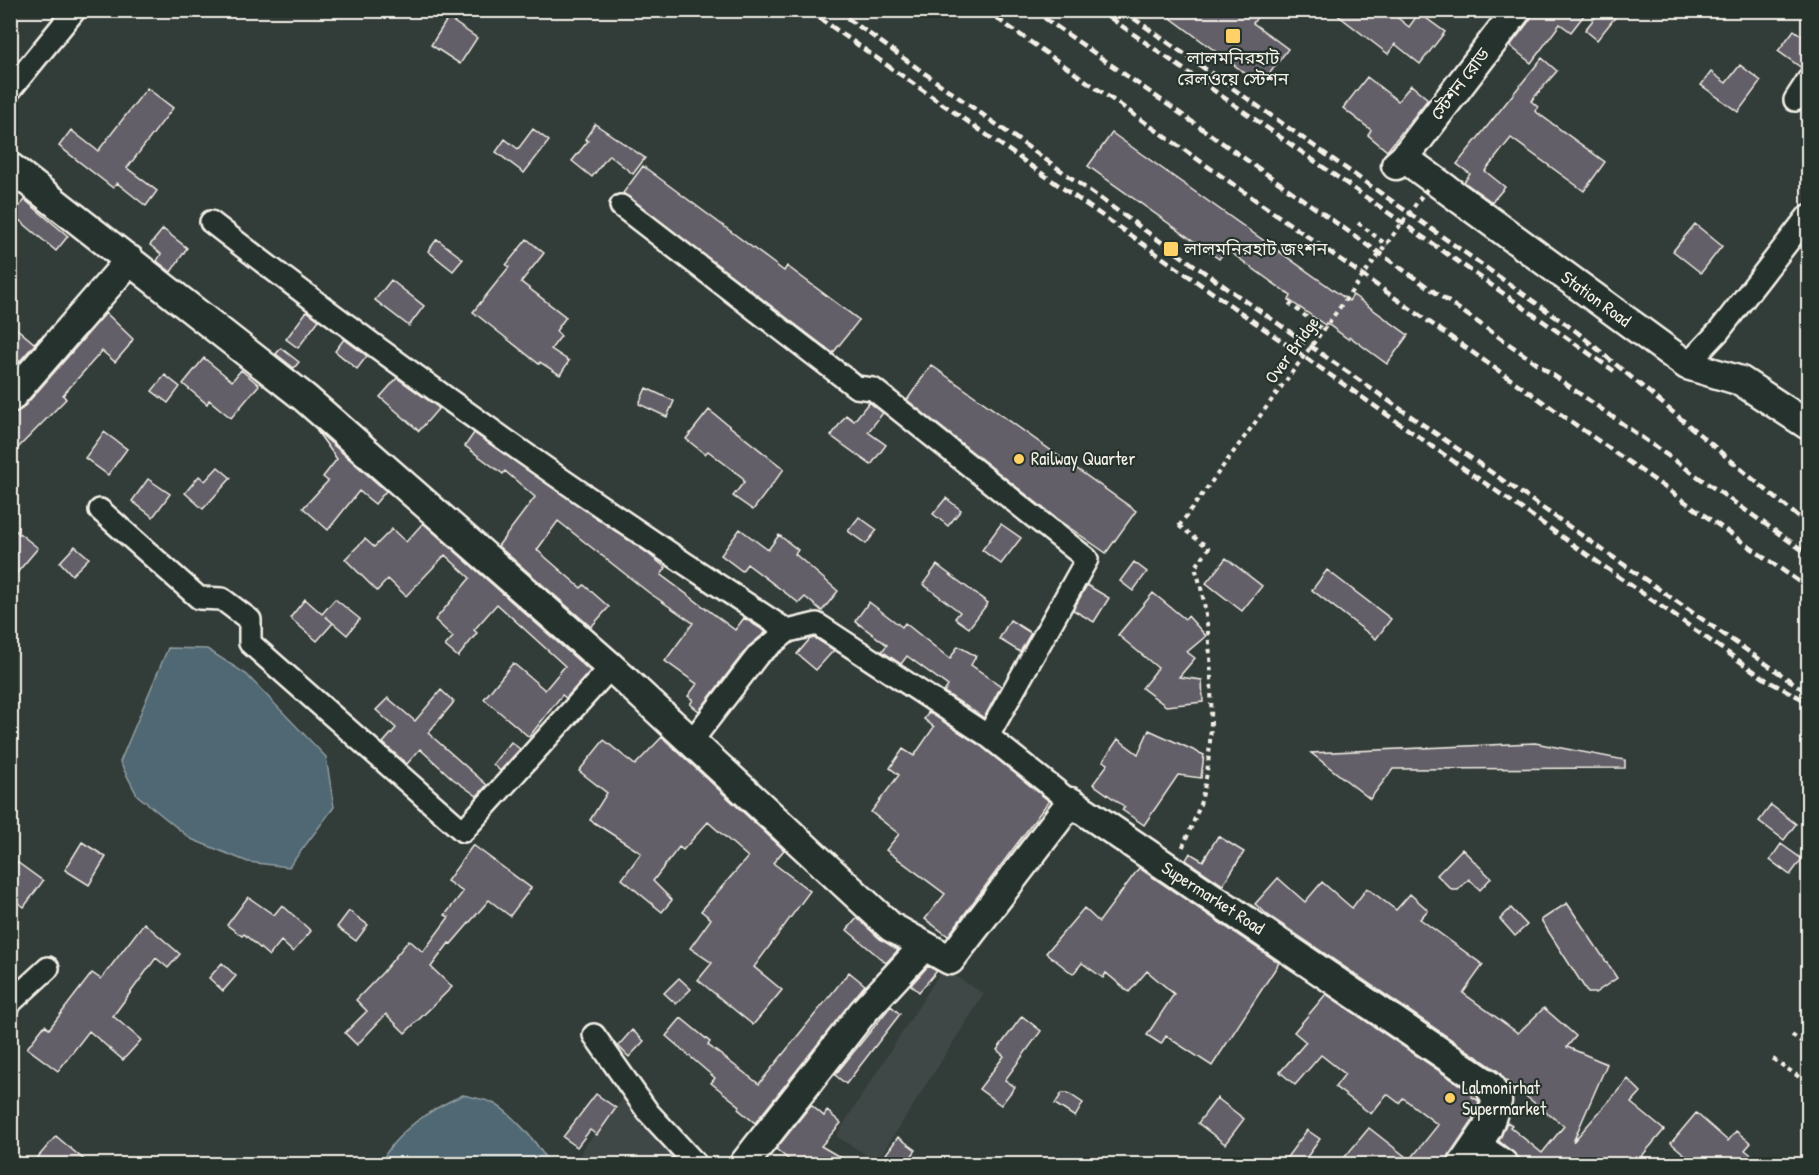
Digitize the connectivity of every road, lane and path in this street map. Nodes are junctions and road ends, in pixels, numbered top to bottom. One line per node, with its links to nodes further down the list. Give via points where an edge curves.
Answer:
1 (75, 10): 4 (street)
2 (1517, 10): 6 (main road, স্টেশন রোড)
3 (1809, 80): 5 (street)
4 (10, 90)
5 (1795, 100)
6 (1400, 162): 17 (main road, Station Road)
7 (10, 167): 14 (main road)
8 (1427, 189): 13 (path, Over Bridge, bridge)
9 (621, 206): 23 (street, via 856,387 873,389 1087,559)
10 (1809, 216): 17 (street, via 1719,331)
11 (211, 222): 21 (street, via 541,465)
12 (1358, 223): 13 (path)
13 (1387, 245): 16 (path, Over Bridge, bridge)
14 (130, 260): 18 (main road); 22 (main road, via 305,398)
15 (1289, 303): 16 (path)
16 (1323, 330): 26 (path, Over Bridge, bridge, via 1179,526 1209,548 1195,568 1202,585 1211,730 1203,792 1181,853)
17 (1687, 365): 19 (main road, Station Road, via 1741,381)
18 (10, 398)
19 (1809, 425)
20 (100, 510): 22 (street, via 199,598 222,599 250,620 250,643 463,831)
21 (788, 631): 23 (street, via 817,624); 24 (street, via 758,655)
22 (611, 667): 24 (main road)
23 (988, 736): 25 (street)
24 (691, 742): 27 (main road, via 891,927)
25 (1071, 802): 26 (main road, Supermarket Road); 27 (main road, via 950,960)
26 (1170, 870): 35 (main road, Supermarket Road, via 1489,1085 1497,1101 1487,1129)
27 (924, 946): 37 (main road, via 863,1012)
28 (48, 968): 29 (street)
29 (10, 1003)
30 (594, 1035): 36 (street, via 648,1112)
31 (1792, 1035): 32 (path)
32 (1809, 1047)
33 (1773, 1059): 34 (path)
34 (1809, 1083)
35 (1470, 1155): 38 (main road)
36 (696, 1164)
37 (744, 1164)
38 (1503, 1164)

